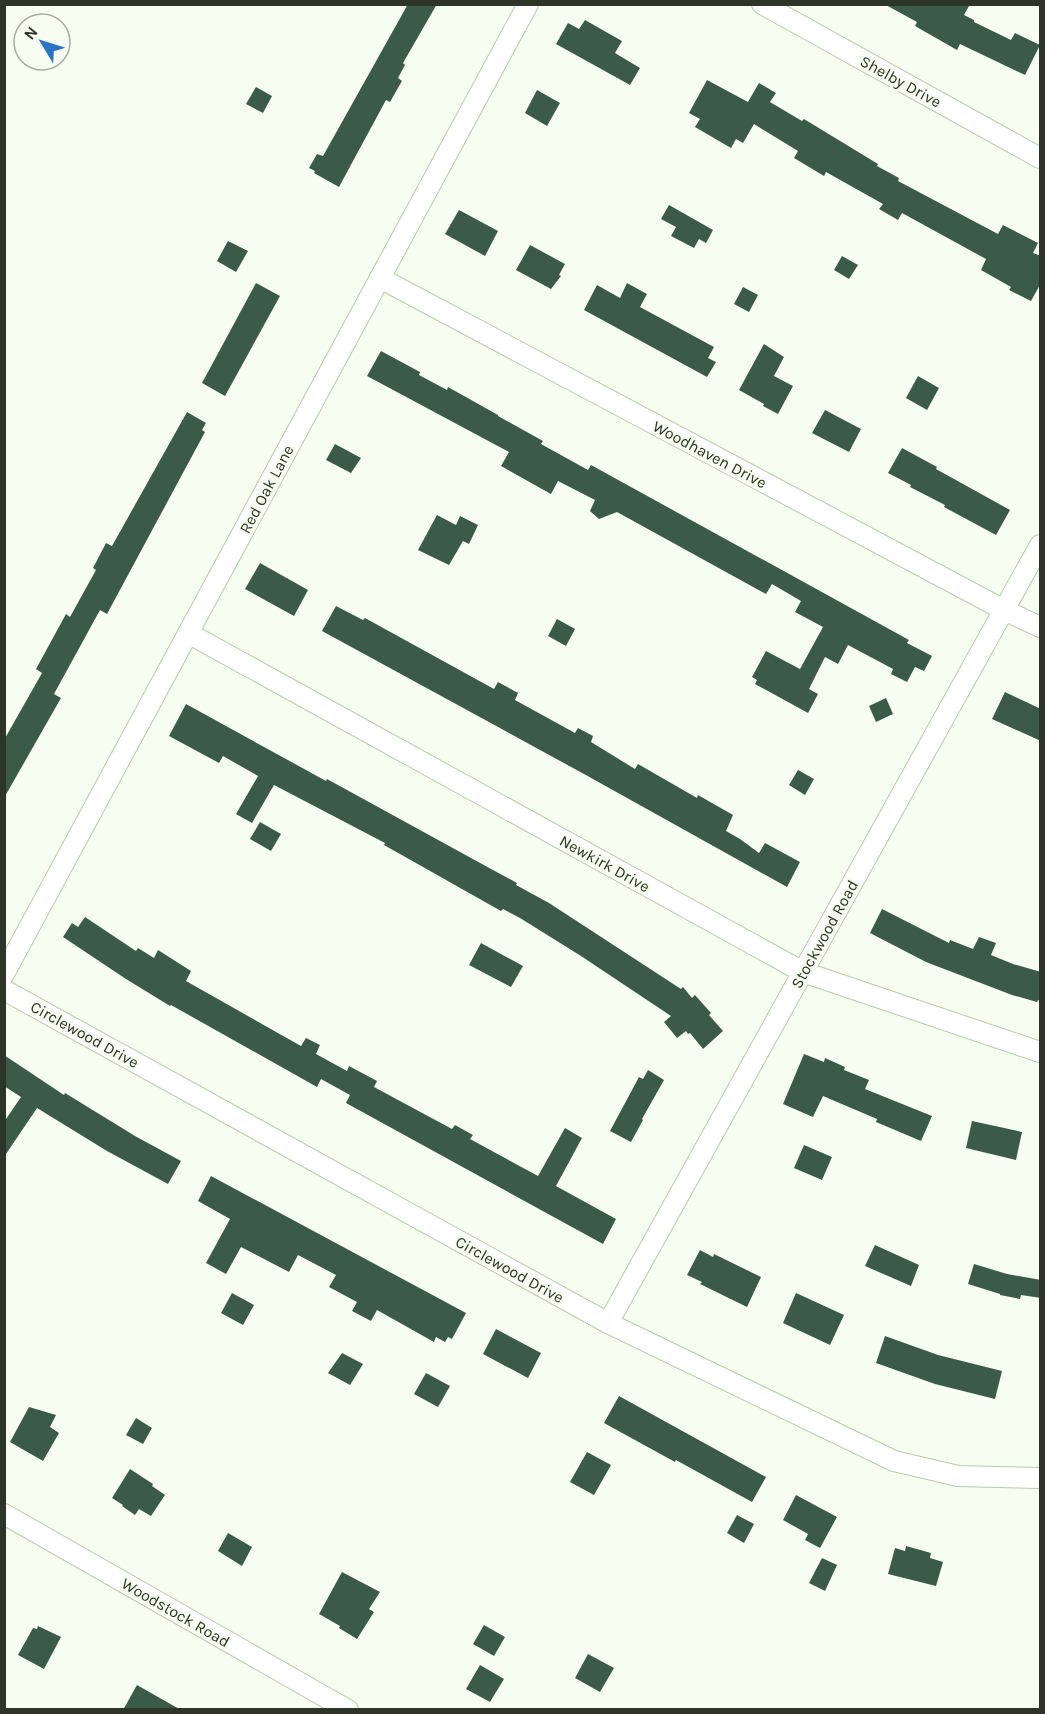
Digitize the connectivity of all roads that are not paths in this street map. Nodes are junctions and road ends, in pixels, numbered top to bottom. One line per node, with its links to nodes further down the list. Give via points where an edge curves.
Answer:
1 (528, 4): 4 (street, Red Oak Lane)
2 (762, 4): 3 (street, Shelby Drive)
3 (1041, 158)
4 (380, 278): 6 (street, Woodhaven Drive); 8 (street, Red Oak Lane)
5 (1041, 545): 6 (street, Stockwood Road)
6 (1004, 610): 7 (street, Woodhaven Drive); 9 (street, Stockwood Road)
7 (1041, 627)
8 (188, 633): 9 (street, Newkirk Drive); 10 (street, Red Oak Lane)
9 (803, 972): 12 (street, Newkirk Drive); 13 (street, Stockwood Road)
10 (4, 974)
11 (4, 990): 13 (street, Circlewood Drive)
12 (1041, 1052)
13 (608, 1323): 14 (street, Circlewood Drive, via 894,1461 958,1476)
14 (1041, 1478)
15 (4, 1514): 16 (street, Woodstock Road)
16 (348, 1710)

